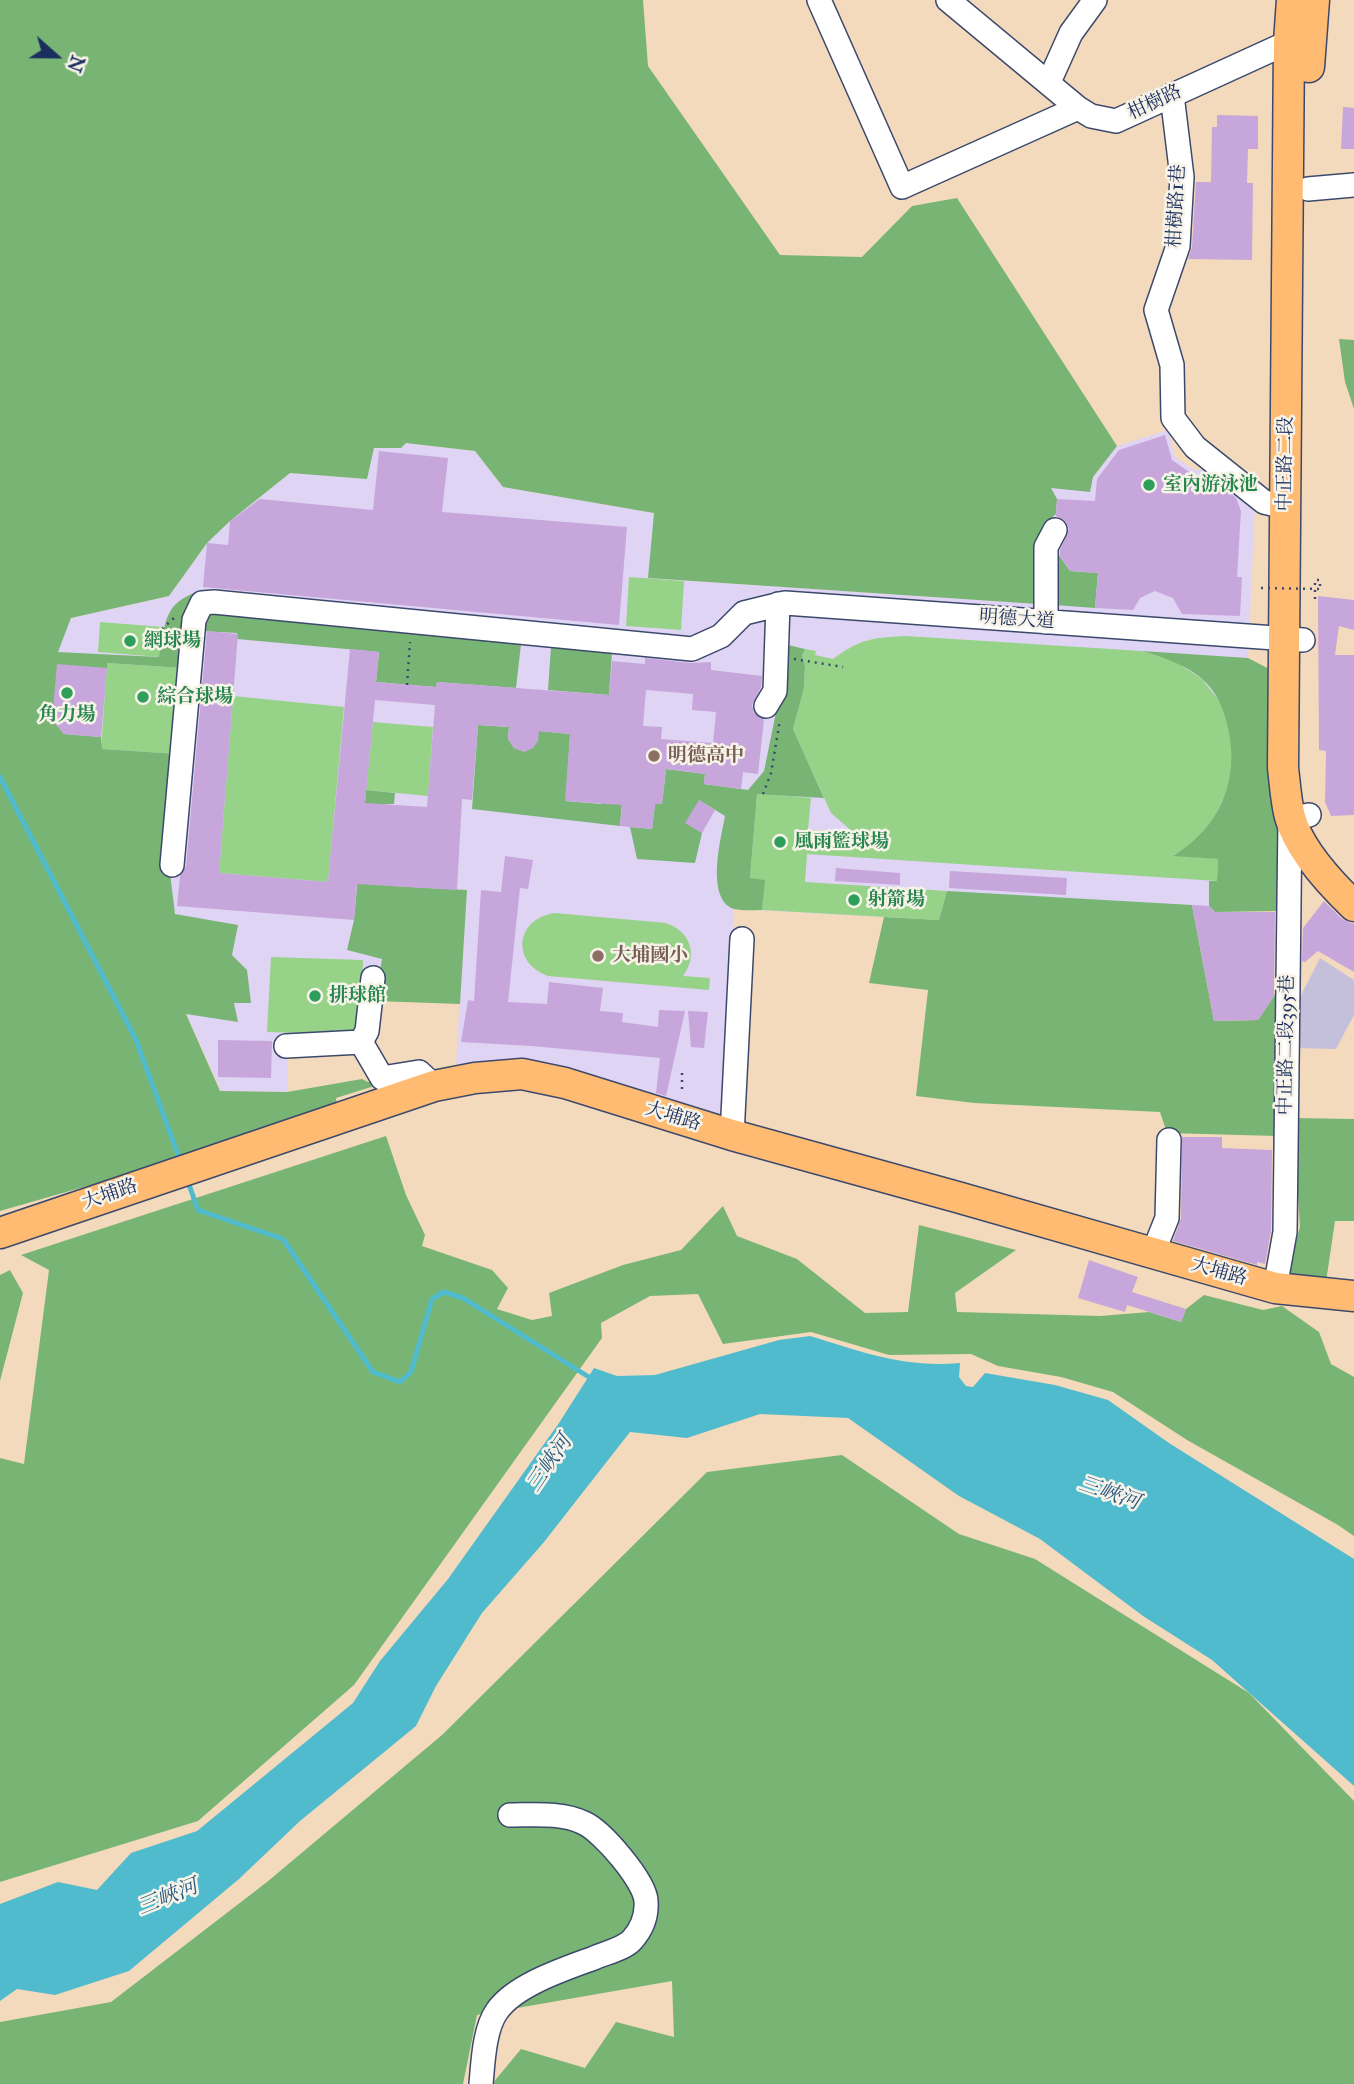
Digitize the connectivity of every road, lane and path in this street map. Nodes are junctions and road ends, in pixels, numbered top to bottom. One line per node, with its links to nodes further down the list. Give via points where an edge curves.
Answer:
1 (819, 0): 9 (street, via 902,187)
2 (948, 0): 7 (street, 柑樹路)
3 (1095, 0): 7 (street, via 1071,33)
4 (1292, 0): 6 (main road, 中正路二段)
5 (1314, 0): 6 (main road, 中正路二段)
6 (1299, 42): 8 (street, 柑樹路); 11 (main road, 中正路二段); 12 (main road, 中正路二段)
7 (1049, 82): 9 (street, 柑樹路)
8 (1172, 95): 9 (street, 柑樹路, via 1116,121); 13 (street, 柑樹路1巷, via 1182,177 1178,246 1156,310 1172,365 1173,418 1195,447 1264,502)
9 (1078, 108)
10 (1354, 185): 11 (street)
11 (1308, 189): 12 (main road, 中正路二段)
12 (1298, 249): 13 (main road, 中正路二段); 20 (main road, 中正路二段)
13 (1285, 507): 20 (main road, 中正路二段)
14 (1055, 530): 19 (street, via 1046,547)
15 (1261, 588): 16 (path, bridge, via 1296,588 1308,589 1320,589 1320,580 1315,580 1315,589)
16 (1315, 599)
17 (782, 604): 18 (street, 明德大道, via 744,613 721,636 692,649 535,639); 19 (street, 明德大道); 24 (street)
18 (411, 621): 23 (path); 27 (street, 明德大道, via 202,603 194,620)
19 (1046, 622): 20 (street, 明德大道)
20 (1294, 639): 26 (main road, 中正路二段, via 1283,768)
21 (794, 659): 22 (path)
22 (843, 667)
23 (407, 685)
24 (773, 713): 25 (path, via 771,772)
25 (763, 794)
26 (1299, 817): 28 (main road, 中正路二段); 29 (main road, 中正路二段, via 1308,854); 39 (street, 中正路二段395巷, via 1285,1232)
27 (172, 865)
28 (1354, 878)
29 (1354, 906)
30 (742, 939): 35 (street)
31 (373, 978): 32 (street, via 367,1031)
32 (361, 1042): 33 (street); 34 (street, via 382,1078 419,1072)
33 (286, 1046)
34 (434, 1086): 35 (main road, 大埔路, via 522,1074 565,1083); 37 (main road, 大埔路)
35 (732, 1136): 38 (main road, 大埔路)
36 (1169, 1140): 38 (street, via 1167,1218)
37 (0, 1233)
38 (1153, 1253): 39 (main road, 大埔路)
39 (1275, 1288): 40 (main road, 大埔路)
40 (1354, 1296)
41 (510, 1815): 42 (street, via 559,1816 584,1823 611,1845 633,1872 646,1898 645,1911 643,1924 631,1942 553,1973 510,1998 495,2013)
42 (481, 2084)

